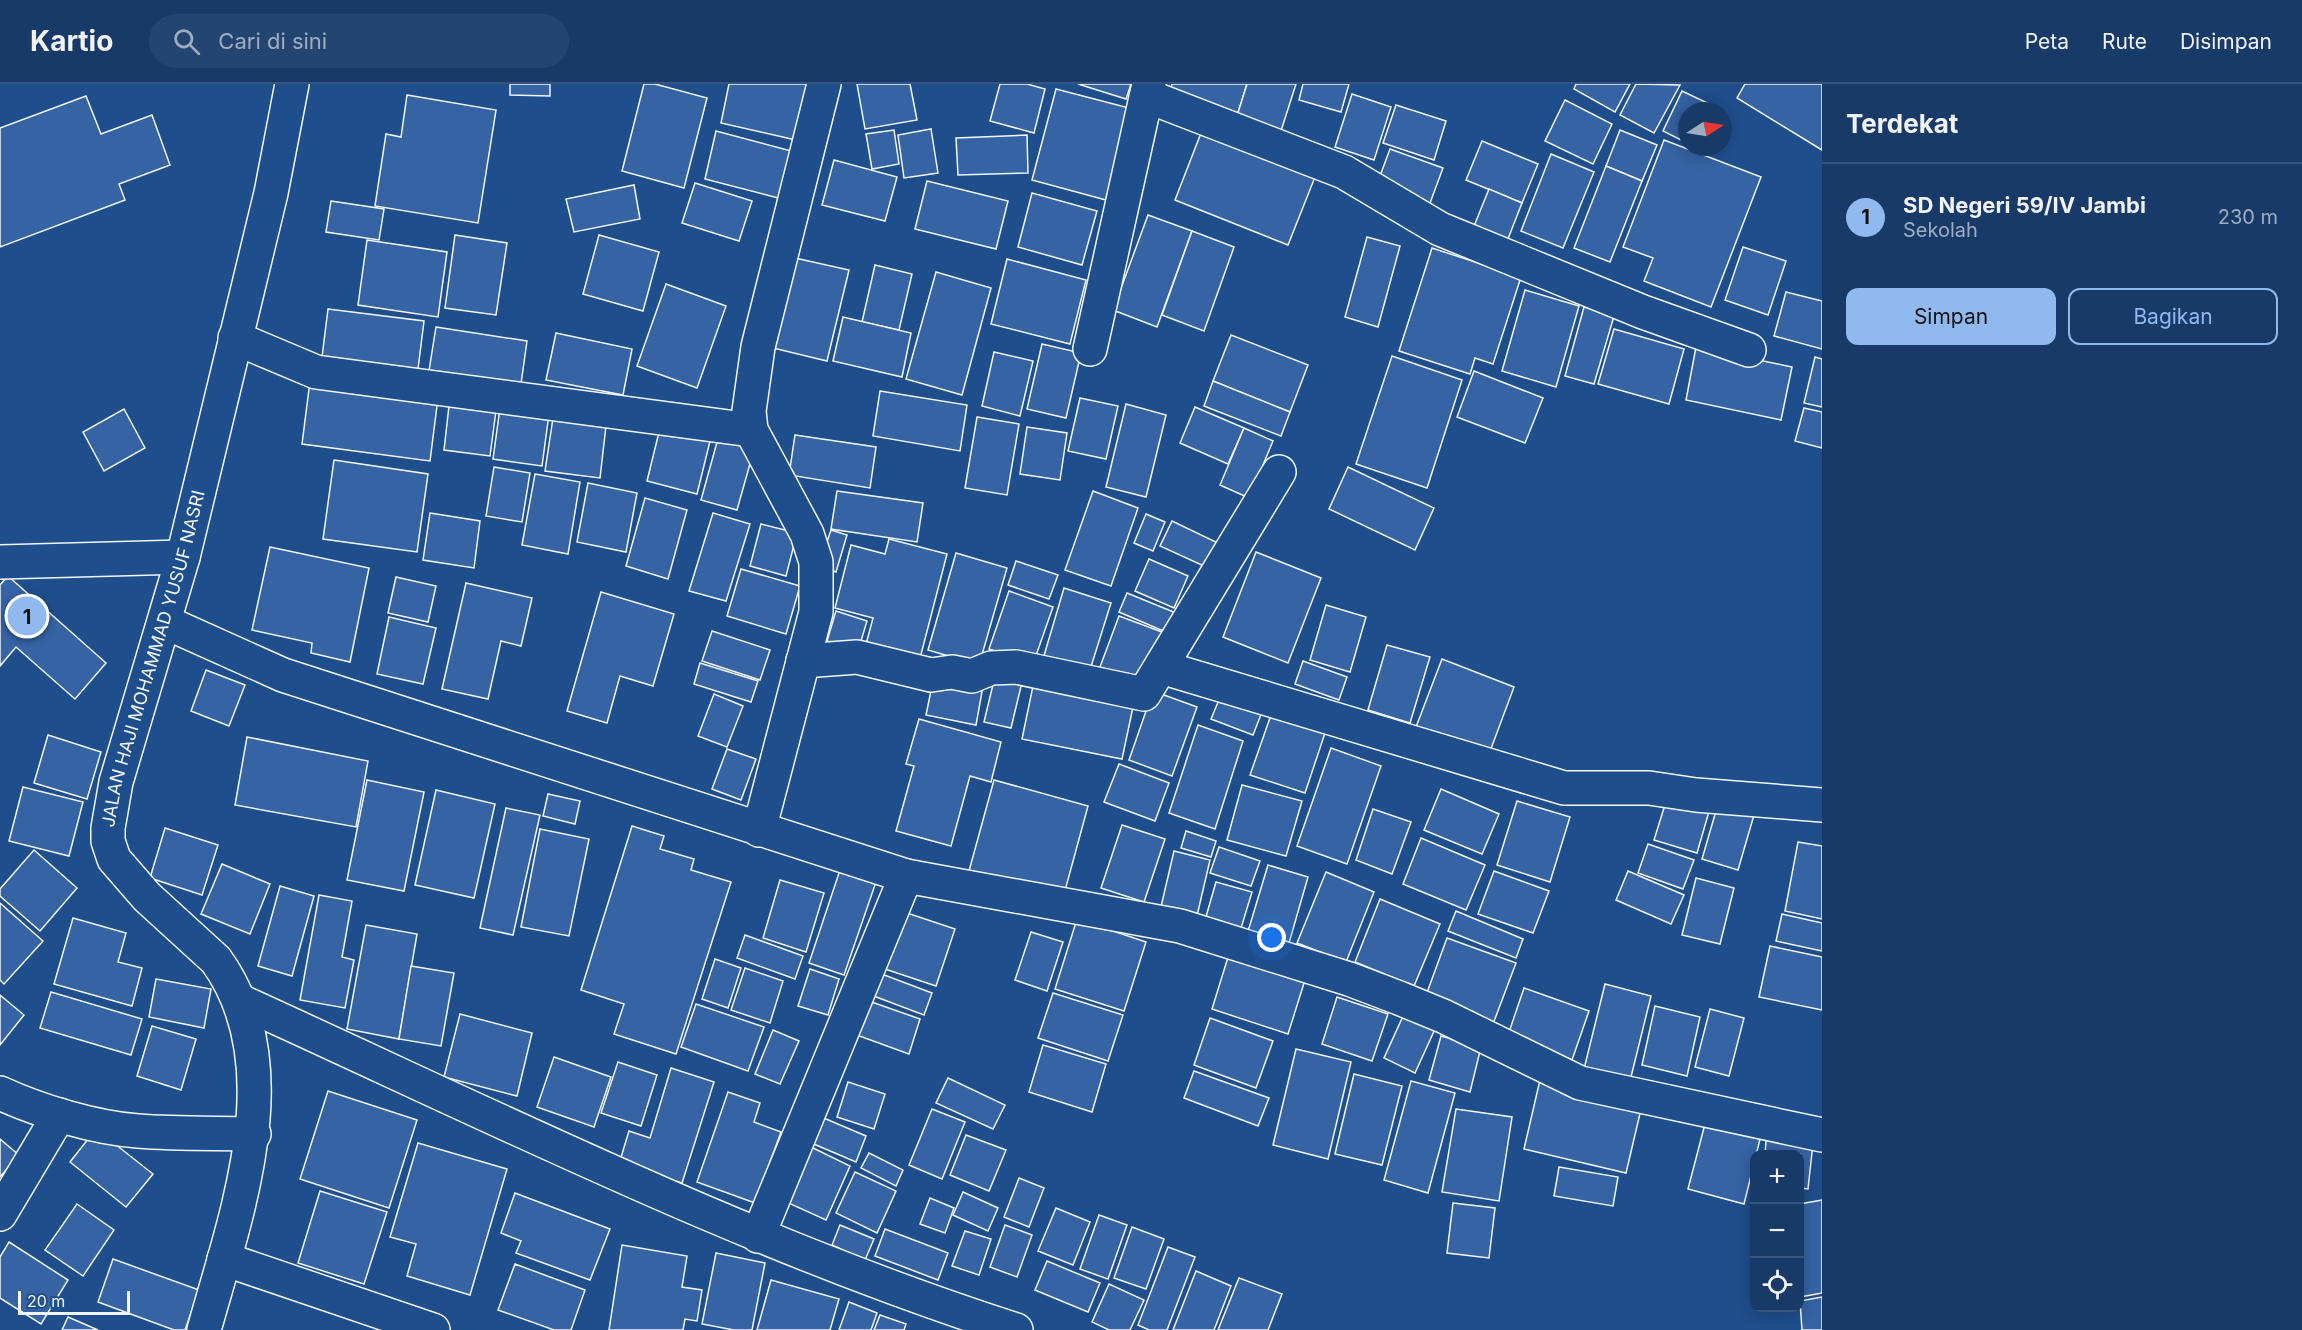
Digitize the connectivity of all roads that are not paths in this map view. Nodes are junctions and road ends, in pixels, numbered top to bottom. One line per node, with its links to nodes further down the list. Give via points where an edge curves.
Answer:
1 (292, 84): 4 (street, JALAN HAJI MOHAMMAD YUSUF NASRI, via 271,193)
2 (824, 84): 7 (street, via 758,347 750,391)
3 (1148, 90): 5 (street); 6 (street, via 1344,172 1440,229 1642,312)
4 (235, 338): 7 (street, via 316,372); 9 (street, JALAN HAJI MOHAMMAD YUSUF NASRI)
5 (1090, 349)
6 (1749, 350)
7 (751, 430): 12 (street, via 807,534 816,562 816,612)
8 (1279, 472): 13 (street)
9 (183, 558): 10 (street); 11 (street, JALAN HAJI MOHAMMAD YUSUF NASRI)
10 (0, 562)
11 (165, 622): 15 (street, via 283,675); 17 (street, JALAN HAJI MOHAMMAD YUSUF NASRI, via 117,782 108,841 114,859 147,897 216,960)
12 (803, 661): 13 (street, via 857,657 931,675 952,672 972,676 991,668 1016,667 1144,694); 15 (street)
13 (1161, 667): 14 (street, via 1564,788 1649,788)
14 (1822, 805)
15 (759, 830): 16 (street)
16 (906, 876): 20 (street, via 1180,926 1399,998 1580,1083); 23 (street)
17 (240, 1001): 21 (street, JALAN HAJI MOHAMMAD YUSUF NASRI, via 255,1084); 23 (street)
18 (0, 1093): 19 (street)
19 (59, 1115): 21 (street, via 136,1131); 22 (street)
20 (1822, 1132)
21 (254, 1134): 24 (street, JALAN HAJI MOHAMMAD YUSUF NASRI)
22 (0, 1214)
23 (758, 1236): 25 (street)
24 (224, 1259): 26 (street, JALAN HAJI MOHAMMAD YUSUF NASRI); 27 (street)
25 (946, 1319): 28 (street)
26 (204, 1330)
27 (433, 1330)
28 (1016, 1330)

